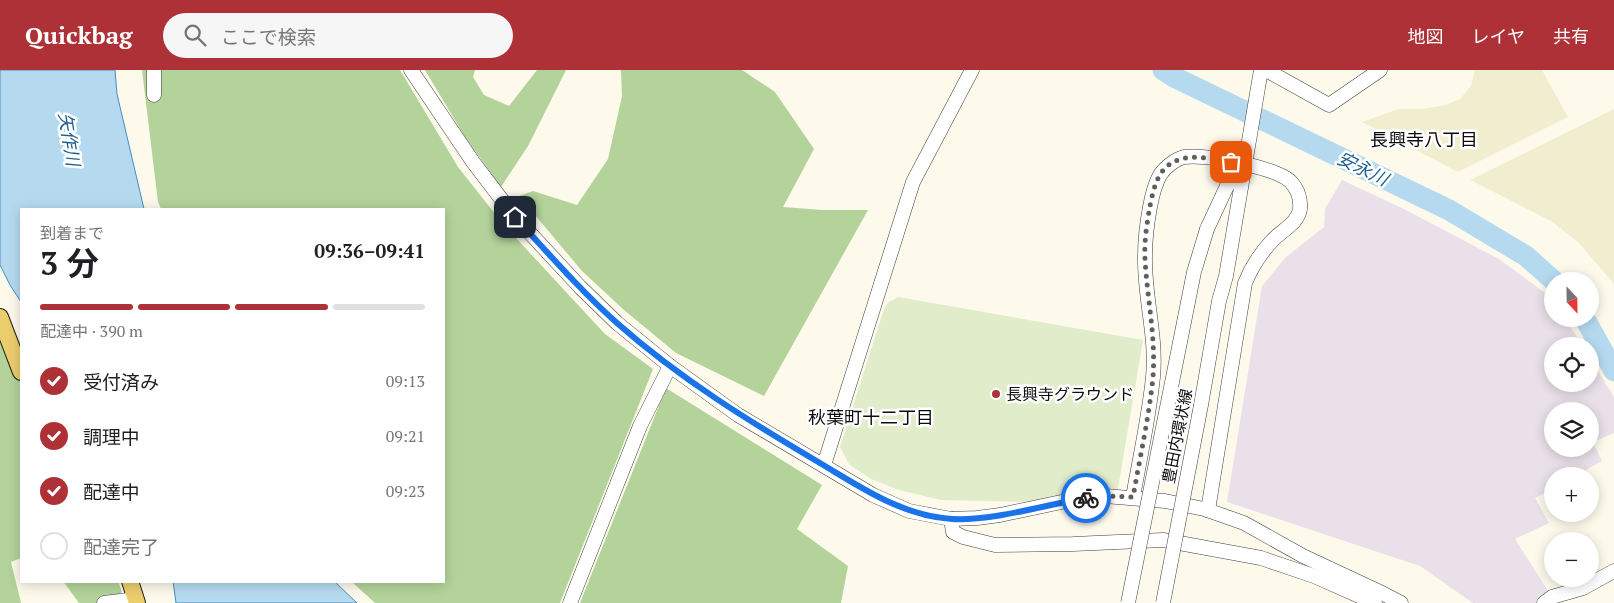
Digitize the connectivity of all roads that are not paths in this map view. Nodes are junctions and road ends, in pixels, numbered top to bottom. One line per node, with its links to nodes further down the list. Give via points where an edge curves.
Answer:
1 (154, 70): 7 (street)
2 (411, 70): 10 (street, via 473,162 515,217 617,323)
3 (972, 70): 12 (street, via 913,182)
4 (1266, 70): 5 (street, via 1329,105)
5 (1380, 70)
6 (1260, 77): 8 (street)
7 (154, 94)
8 (1246, 164): 13 (street, via 1184,157 1161,174 1153,193 1145,257 1153,377); 14 (street, via 1289,180 1300,194 1299,212 1294,223 1278,234 1250,268 1245,283); 21 (street, 豊田内環状線, bridge, via 1227,186 1207,229 1194,272); 22 (street, 豊田内環状線, bridge)
9 (0, 317): 11 (main road)
10 (670, 366): 12 (street, via 738,414); 20 (street, via 640,426)
11 (20, 369)
12 (824, 465): 15 (street, via 873,496 909,511)
13 (1133, 497): 14 (street); 15 (street, via 1099,496 1000,515)
14 (1208, 510): 24 (street, via 1244,523 1303,556)
15 (952, 519): 23 (street, via 953,532 995,545 1163,540 1261,558 1314,576)
16 (1614, 571): 25 (street, via 1583,588 1552,597)
17 (131, 583): 18 (main road)
18 (137, 601): 19 (street)
19 (104, 603)
20 (570, 603)
21 (1128, 603)
22 (1163, 603)
23 (1375, 603)
24 (1401, 603)
25 (1544, 603)

